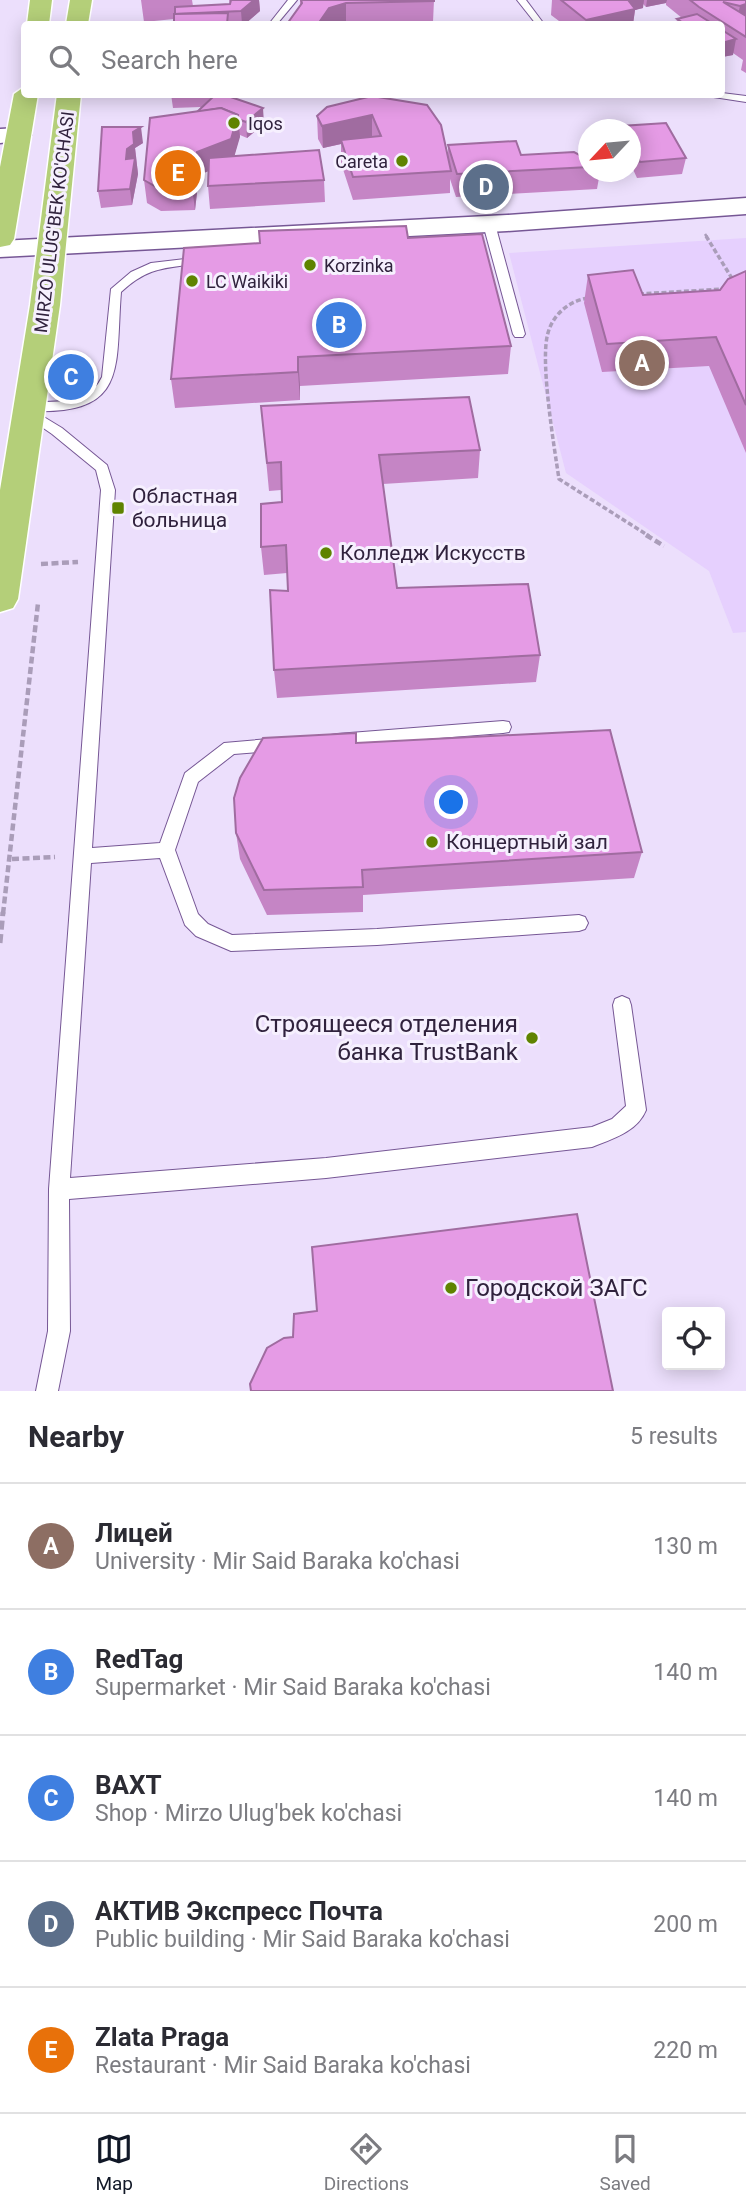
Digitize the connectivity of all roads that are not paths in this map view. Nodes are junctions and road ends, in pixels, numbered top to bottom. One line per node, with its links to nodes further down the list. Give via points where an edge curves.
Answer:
1 (41, 0): 5 (main road)
2 (81, 0): 6 (main road)
3 (293, 0): 7 (lane)
4 (521, 0): 8 (lane)
5 (38, 21)
6 (78, 21)
7 (276, 21)
8 (538, 21)
9 (725, 97): 12 (lane)
10 (24, 98): 13 (main road)
11 (69, 98): 17 (main road, MIRZO ULUG'BEK KO'CHASI)
12 (746, 99)
13 (10, 136): 16 (main road)
14 (746, 206): 15 (street)
15 (489, 224): 19 (street); 20 (lane)
16 (0, 239)
17 (52, 245): 18 (street); 19 (street); 24 (main road, MIRZO ULUG'BEK KO'CHASI)
18 (0, 249)
19 (167, 250): 22 (lane); 24 (lane, via 115,290 104,389 60,408)
20 (496, 251): 21 (lane); 23 (lane)
21 (482, 252)
22 (219, 258)
23 (519, 334)
24 (30, 410): 25 (main road, MIRZO ULUG'BEK KO'CHASI); 30 (lane, via 102,468 108,491)
25 (0, 599)
26 (503, 727): 27 (lane)
27 (326, 741)
28 (299, 743): 29 (lane, via 230,748 207,763 191,778)
29 (166, 850): 30 (lane); 31 (lane, via 191,919 202,930 231,943)
30 (84, 856): 33 (lane)
31 (579, 923)
32 (622, 1005): 33 (lane, via 636,1110 619,1126 592,1137 408,1160)
33 (59, 1189): 34 (lane, via 59,1331)
34 (47, 1391)

